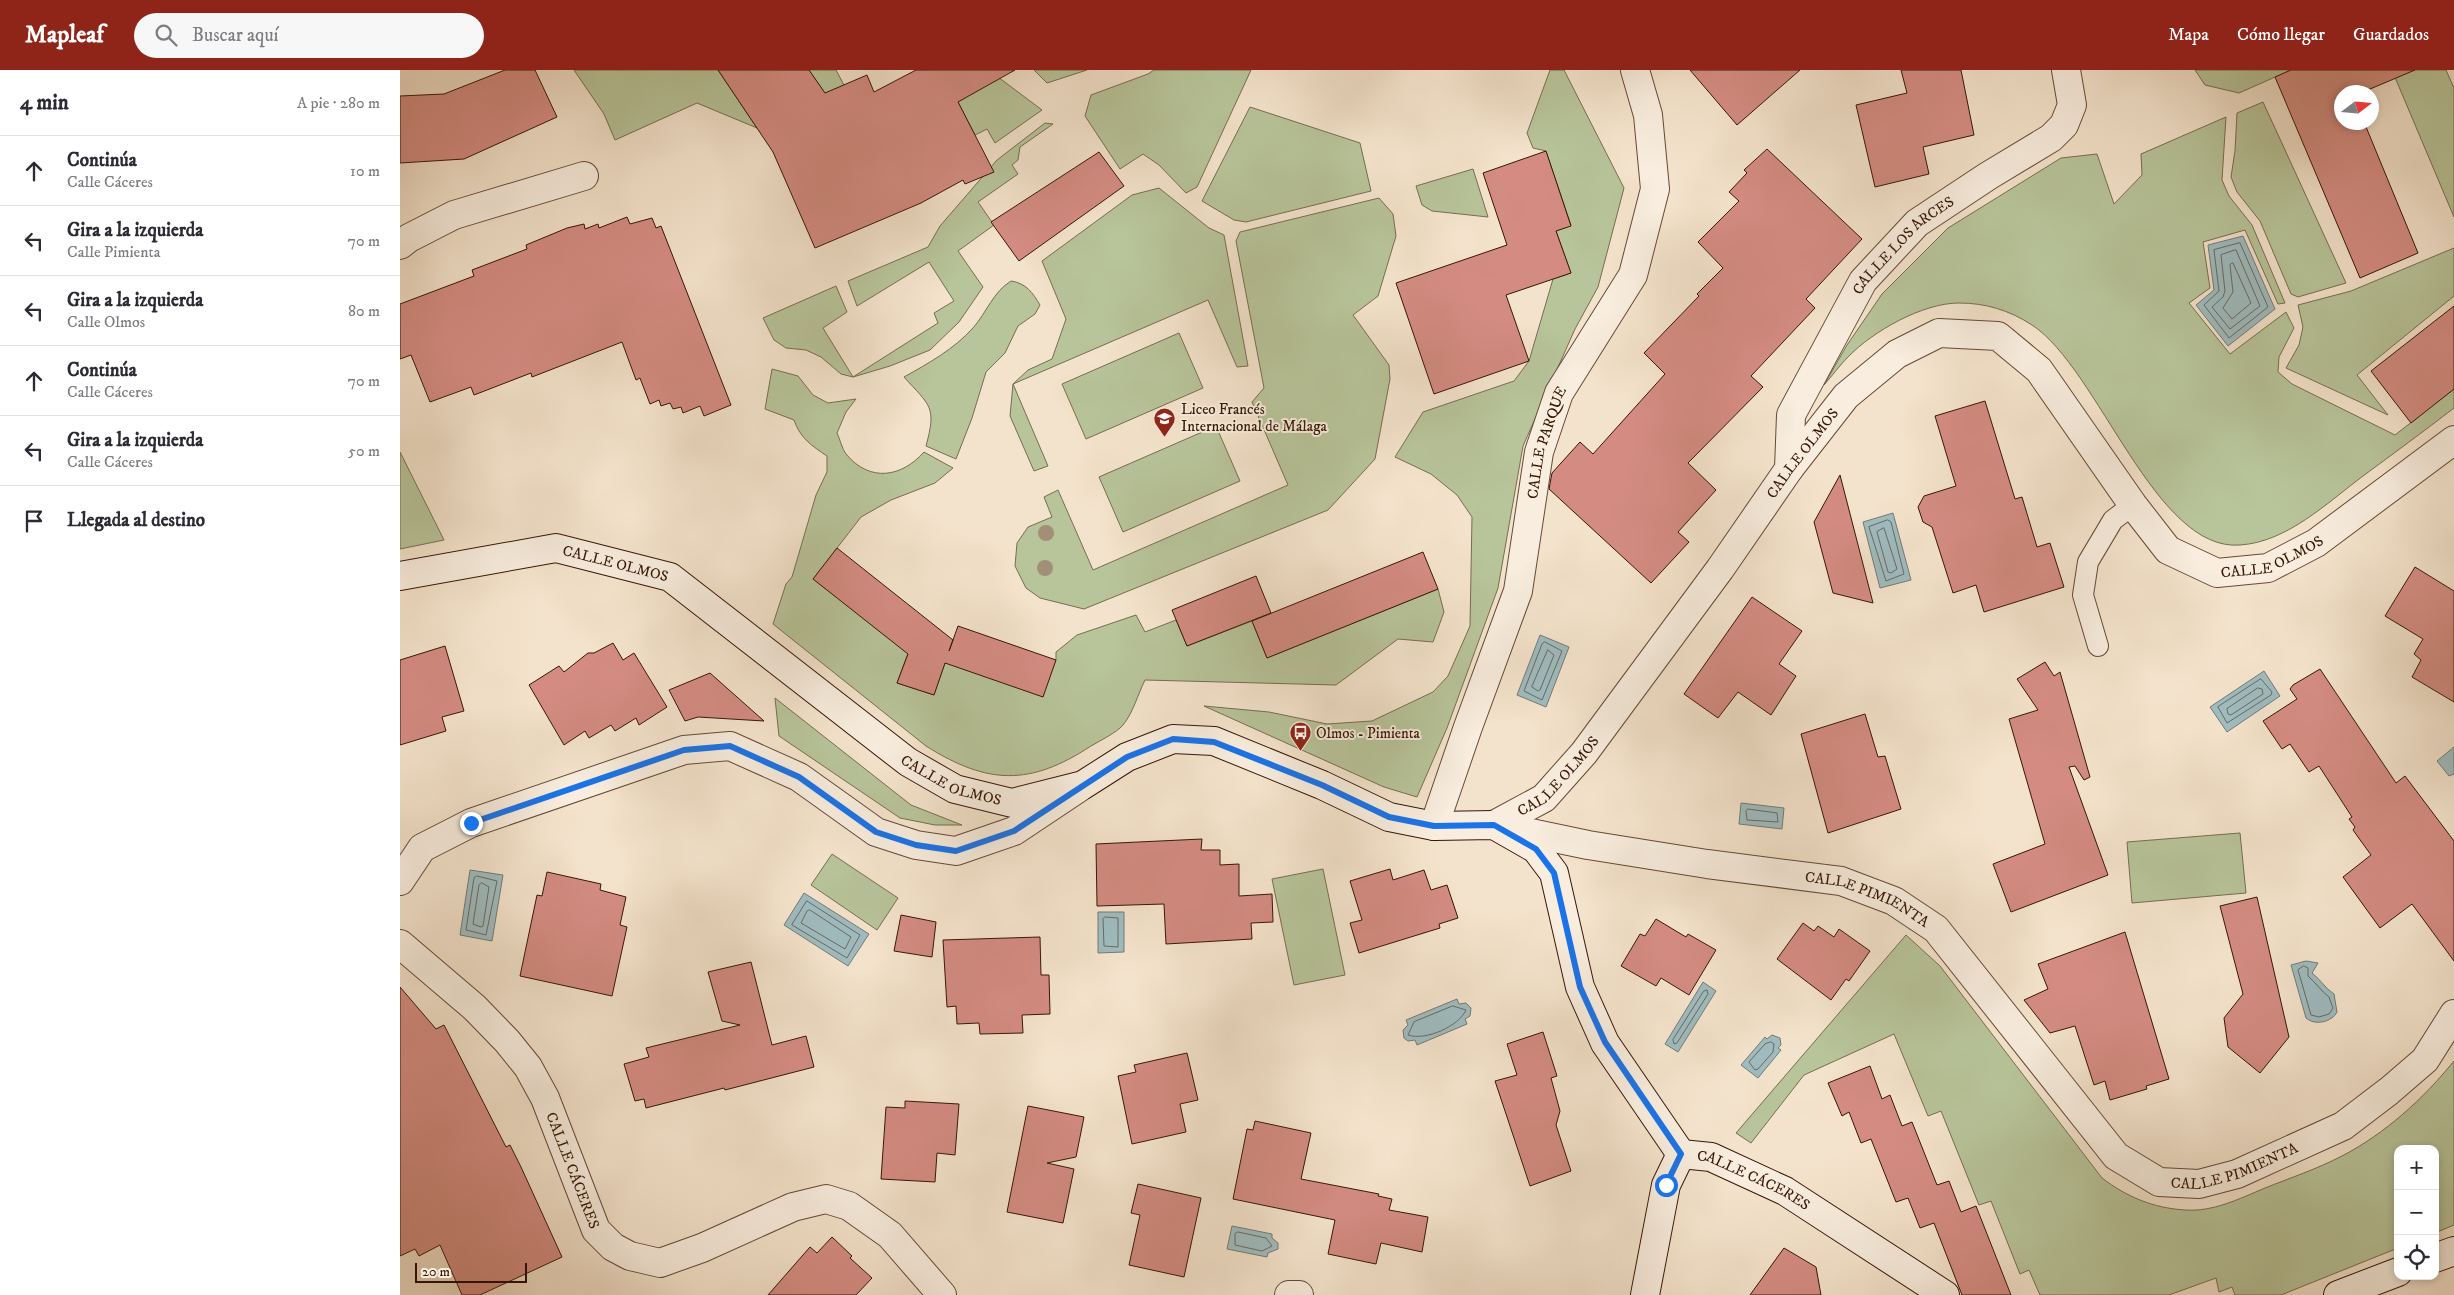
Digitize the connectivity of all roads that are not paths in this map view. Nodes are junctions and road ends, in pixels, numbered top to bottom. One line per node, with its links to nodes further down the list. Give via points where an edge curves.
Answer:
1 (1635, 70): 12 (street, CALLE PARQUE, via 1648,115 1655,189 1633,275 1559,393 1538,452 1518,591)
2 (2066, 70): 6 (street, CALLE LOS ARCES, via 2072,105 2058,131 1916,223 1863,281 1791,415)
3 (584, 176): 4 (street, via 454,215)
4 (400, 245)
5 (2454, 440): 7 (street, CALLE OLMOS, via 2316,543 2268,568 2218,573 2168,550)
6 (1789, 469): 7 (street, CALLE OLMOS, via 1846,396 1896,354 1938,333 1998,336 2039,370); 11 (street, CALLE OLMOS, via 1720,570 1584,753 1544,798)
7 (2133, 505): 9 (lane, via 2113,520 2088,562 2083,595)
8 (400, 576): 10 (street, CALLE OLMOS, via 556,548 670,577 908,762 955,789 1012,803)
9 (2098, 646)
10 (1083, 785): 12 (street, CALLE OLMOS, via 1127,757 1173,739 1214,742 1322,785 1389,817); 13 (street, via 1014,831 956,851 916,845 876,832 799,777 730,746 684,750 471,823 422,848)
11 (1494, 825): 12 (street, CALLE OLMOS); 15 (street, CALLE PIMIENTA, via 1652,856 1841,881 1894,901 1936,929 2116,1156 2159,1182 2199,1184 2237,1174 2343,1126 2424,1060); 16 (street, via 1536,849 1554,873 1580,987 1605,1042)
12 (1434, 826)
13 (400, 881)
14 (400, 944): 20 (street, CALLE CÁCERES, via 475,1008 528,1067 545,1098 596,1230 612,1247 630,1256 660,1263 793,1207 826,1200 849,1206 890,1235)
15 (2454, 1014)
16 (1681, 1154): 23 (street, CALLE CÁCERES, via 1666,1185); 24 (street, CALLE CÁCERES, via 1711,1156 1785,1191)
17 (2454, 1251): 18 (street)
18 (2439, 1257)
19 (2394, 1274): 25 (street)
20 (942, 1295)
21 (1289, 1295): 22 (street)
22 (1299, 1295)
23 (1645, 1295)
24 (1945, 1295)
25 (2338, 1295)

